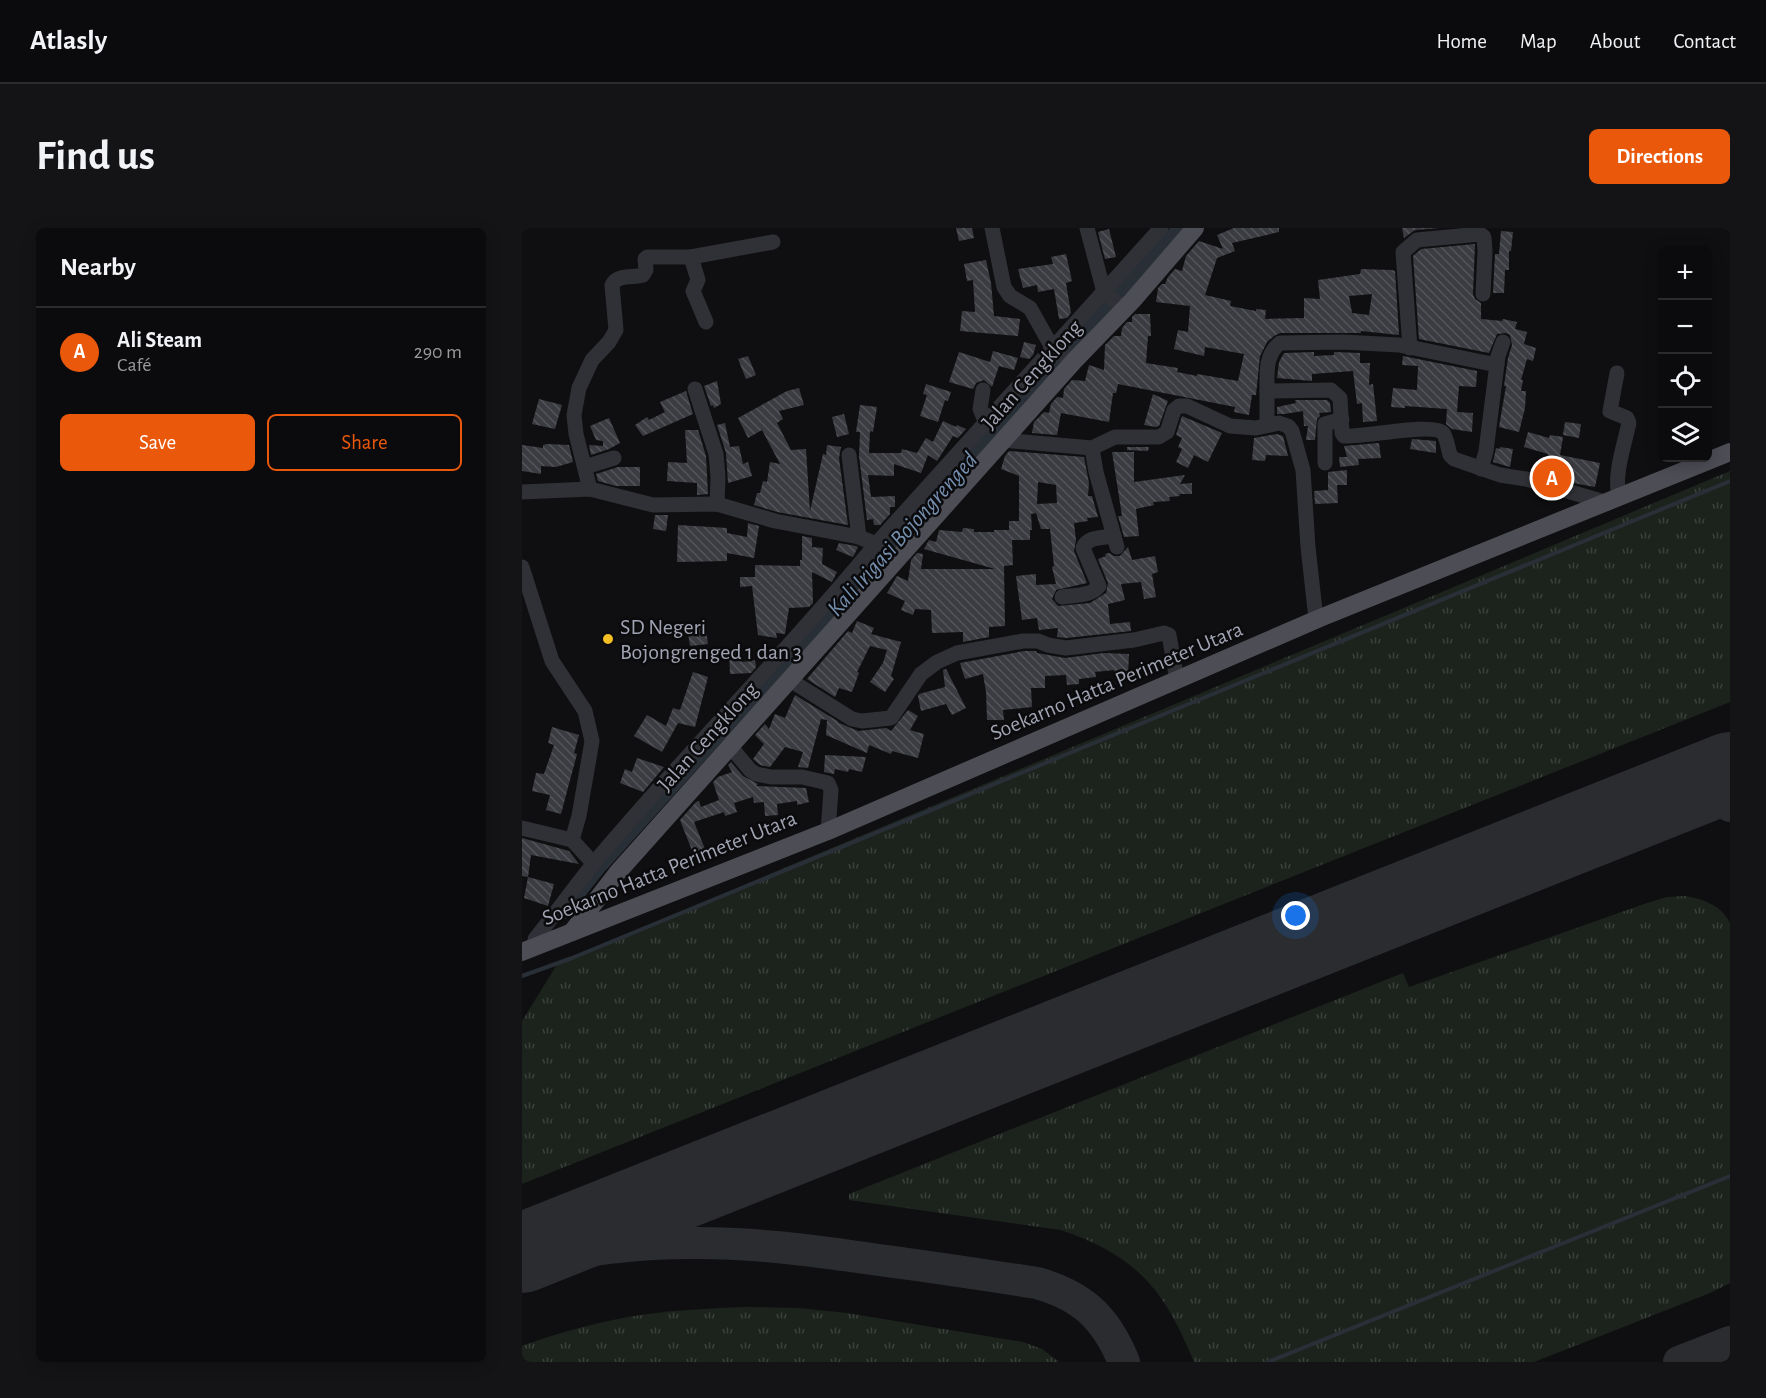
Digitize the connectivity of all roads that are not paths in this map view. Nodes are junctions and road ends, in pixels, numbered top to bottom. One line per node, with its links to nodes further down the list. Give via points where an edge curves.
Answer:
1 (992, 228): 13 (street, via 1004,287 1010,296 1029,308)
2 (1087, 228): 7 (street)
3 (1161, 228): 7 (street)
4 (1195, 228): 9 (main road, Jalan Cengklong)
5 (773, 242): 6 (street)
6 (691, 257): 10 (street, via 698,280 693,291); 28 (street, via 647,256 644,275 614,281 616,330 592,360 579,388 574,415)
7 (1105, 293): 9 (street); 13 (street)
8 (1483, 294): 12 (street, via 1485,250 1480,234 1417,240 1409,245 1403,252)
9 (1122, 308): 13 (main road, Jalan Cengklong)
10 (706, 322)
11 (1503, 342): 14 (street)
12 (1410, 348): 14 (street); 18 (street, via 1343,342 1280,343 1271,351)
13 (1064, 356): 20 (street); 22 (main road, Jalan Cengklong)
14 (1497, 364): 29 (street)
15 (1617, 373): 32 (street, via 1610,411 1627,418 1629,423)
16 (695, 389): 33 (street, via 716,454)
17 (983, 390): 20 (street, via 980,409)
18 (1267, 391): 19 (street, via 1330,390 1340,398); 21 (street)
19 (1342, 419): 27 (street, via 1325,424); 29 (street, via 1342,433 1347,436 1440,430 1450,455)
20 (986, 423): 35 (street)
21 (1267, 425): 23 (street, via 1230,426 1179,406 1167,432 1159,437 1115,436); 38 (street, via 1279,423 1292,431 1303,470)
22 (1003, 440): 23 (street); 35 (main road, Jalan Cengklong)
23 (1092, 448): 37 (street, via 1115,541 1085,543 1083,548 1099,586 1093,592)
24 (1730, 452): 32 (main road, Soekarno Hatta Perimeter Utara)
25 (849, 455): 34 (street)
26 (614, 458): 28 (street)
27 (1325, 463)
28 (585, 467): 30 (street)
29 (1481, 469): 32 (street)
30 (590, 489): 31 (street); 33 (street, via 653,505)
31 (522, 492)
32 (1614, 500): 38 (main road, Soekarno Hatta Perimeter Utara)
33 (717, 504): 34 (street, via 775,521)
34 (859, 537): 35 (street)
35 (886, 552): 39 (main road, Jalan Cengklong); 42 (street, via 838,591)
36 (522, 567): 45 (street, via 552,661 585,711 592,741)
37 (1062, 597)
38 (1316, 619): 40 (main road, Soekarno Hatta Perimeter Utara)
39 (790, 680): 40 (street, via 852,719 891,718 921,674 957,653 1023,641 1066,648 1164,633 1169,635); 41 (main road, Jalan Cengklong)
40 (1177, 680): 44 (main road, Soekarno Hatta Perimeter Utara)
41 (730, 746): 42 (main road, Jalan Cengklong); 44 (street, via 756,774 828,783)
42 (691, 772): 46 (street); 47 (main road, Jalan Cengklong)
43 (522, 828): 45 (street)
44 (828, 831): 47 (main road, Soekarno Hatta Perimeter Utara)
45 (572, 840): 46 (street)
46 (594, 864): 48 (street)
47 (572, 932): 48 (main road, Soekarno Hatta Perimeter Utara)
48 (529, 943)

